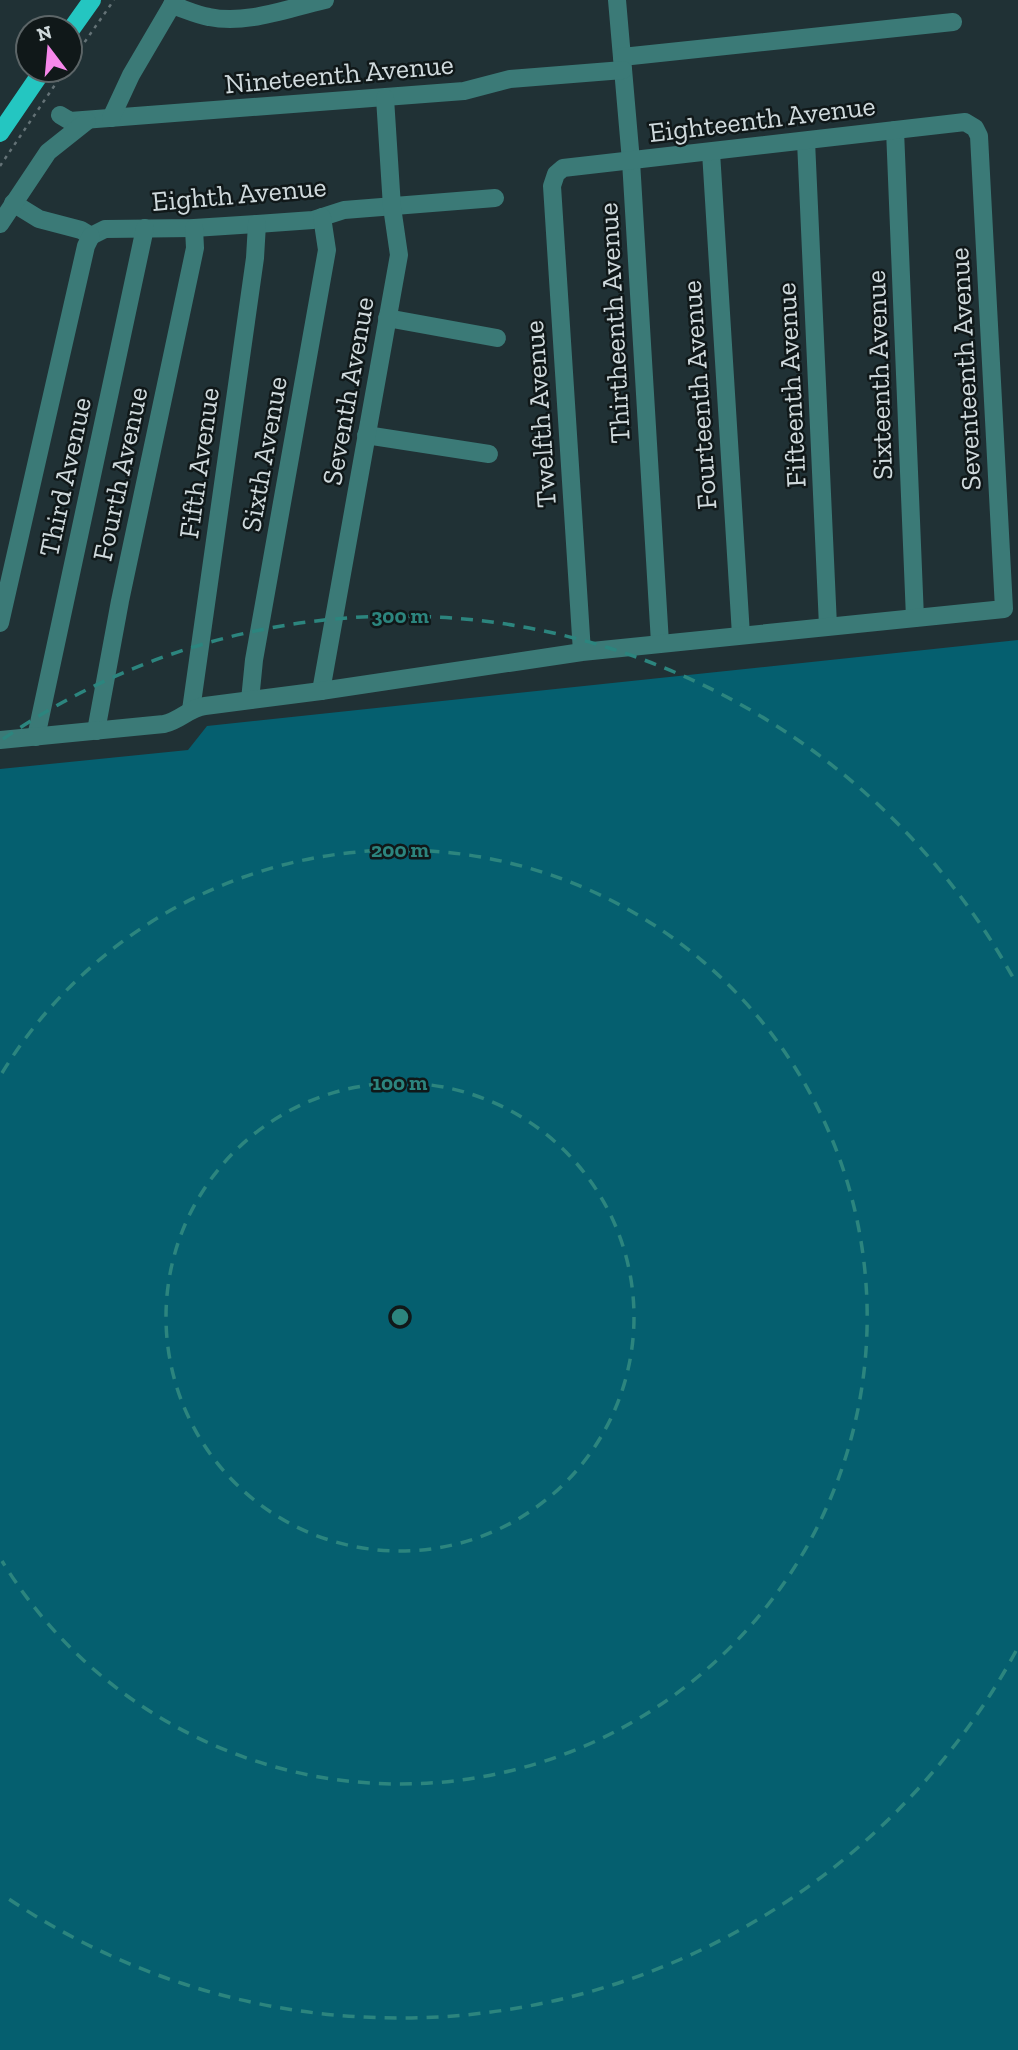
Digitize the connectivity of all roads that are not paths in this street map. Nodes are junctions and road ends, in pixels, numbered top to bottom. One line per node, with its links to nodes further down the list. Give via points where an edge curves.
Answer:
1 (325, 0): 3 (lane, via 228,20)
2 (617, 0): 5 (lane, Thirtheenth Avenue)
3 (173, 2): 9 (lane)
4 (953, 22): 5 (lane, Nineteenth Avenue)
5 (622, 63): 7 (lane, Nineteenth Avenue, via 510,79 464,91); 16 (lane, Thirtheenth Avenue)
6 (33, 84): 13 (main road)
7 (385, 98): 9 (lane, Nineteenth Avenue); 20 (lane, Seventh Avenue)
8 (60, 115): 10 (lane, Nineteenth Avenue, via 70,121)
9 (111, 118): 10 (lane, Nineteenth Avenue)
10 (89, 120): 19 (lane, via 48,152)
11 (975, 128): 12 (lane, Eighteenth Avenue, via 965,122); 31 (lane, Seventeenth Avenue, via 979,136 1004,609)
12 (895, 130): 14 (lane, Eighteenth Avenue); 31 (lane, Sixteenth Avenue)
13 (0, 133)
14 (806, 141): 15 (lane, Eighteenth Avenue); 33 (lane, Fifteenth Avenue)
15 (711, 152): 16 (lane, Eighteenth Avenue); 34 (lane, Fourteenth Avenue)
16 (631, 161): 17 (lane, Eighteenth Avenue, via 563,168); 35 (lane, Thirtheenth Avenue)
17 (556, 174): 36 (lane, Twelfth Avenue, via 552,186)
18 (495, 198): 20 (lane, Eighth Avenue)
19 (13, 203): 22 (lane); 26 (lane, via 39,219)
20 (393, 206): 21 (lane, Eighth Avenue); 27 (lane, Seventh Avenue, via 399,255)
21 (322, 217): 23 (lane, Eighth Avenue); 38 (lane, Sixth Avenue, via 327,250)
22 (0, 224)
23 (257, 224): 25 (lane, Eighth Avenue); 39 (lane, Fifth Avenue)
24 (145, 228): 25 (lane, Eighth Avenue); 26 (lane, Eighth Avenue, via 105,229); 41 (lane, Third Avenue)
25 (194, 228): 40 (lane, Fourth Avenue, via 195,248)
26 (91, 236): 32 (lane)
27 (387, 318): 28 (lane); 29 (lane, Seventh Avenue)
28 (497, 338)
29 (366, 435): 30 (lane); 37 (lane, Seventh Avenue)
30 (489, 454)
31 (915, 618): 33 (lane)
32 (0, 623)
33 (828, 626): 34 (lane)
34 (741, 635): 35 (lane)
35 (660, 643): 36 (lane)
36 (582, 652): 37 (lane)
37 (321, 691): 38 (lane)
38 (250, 700): 39 (lane)
39 (191, 710): 40 (lane, via 164,724)
40 (96, 731): 41 (lane)
41 (36, 737): 42 (lane)
42 (0, 740)

